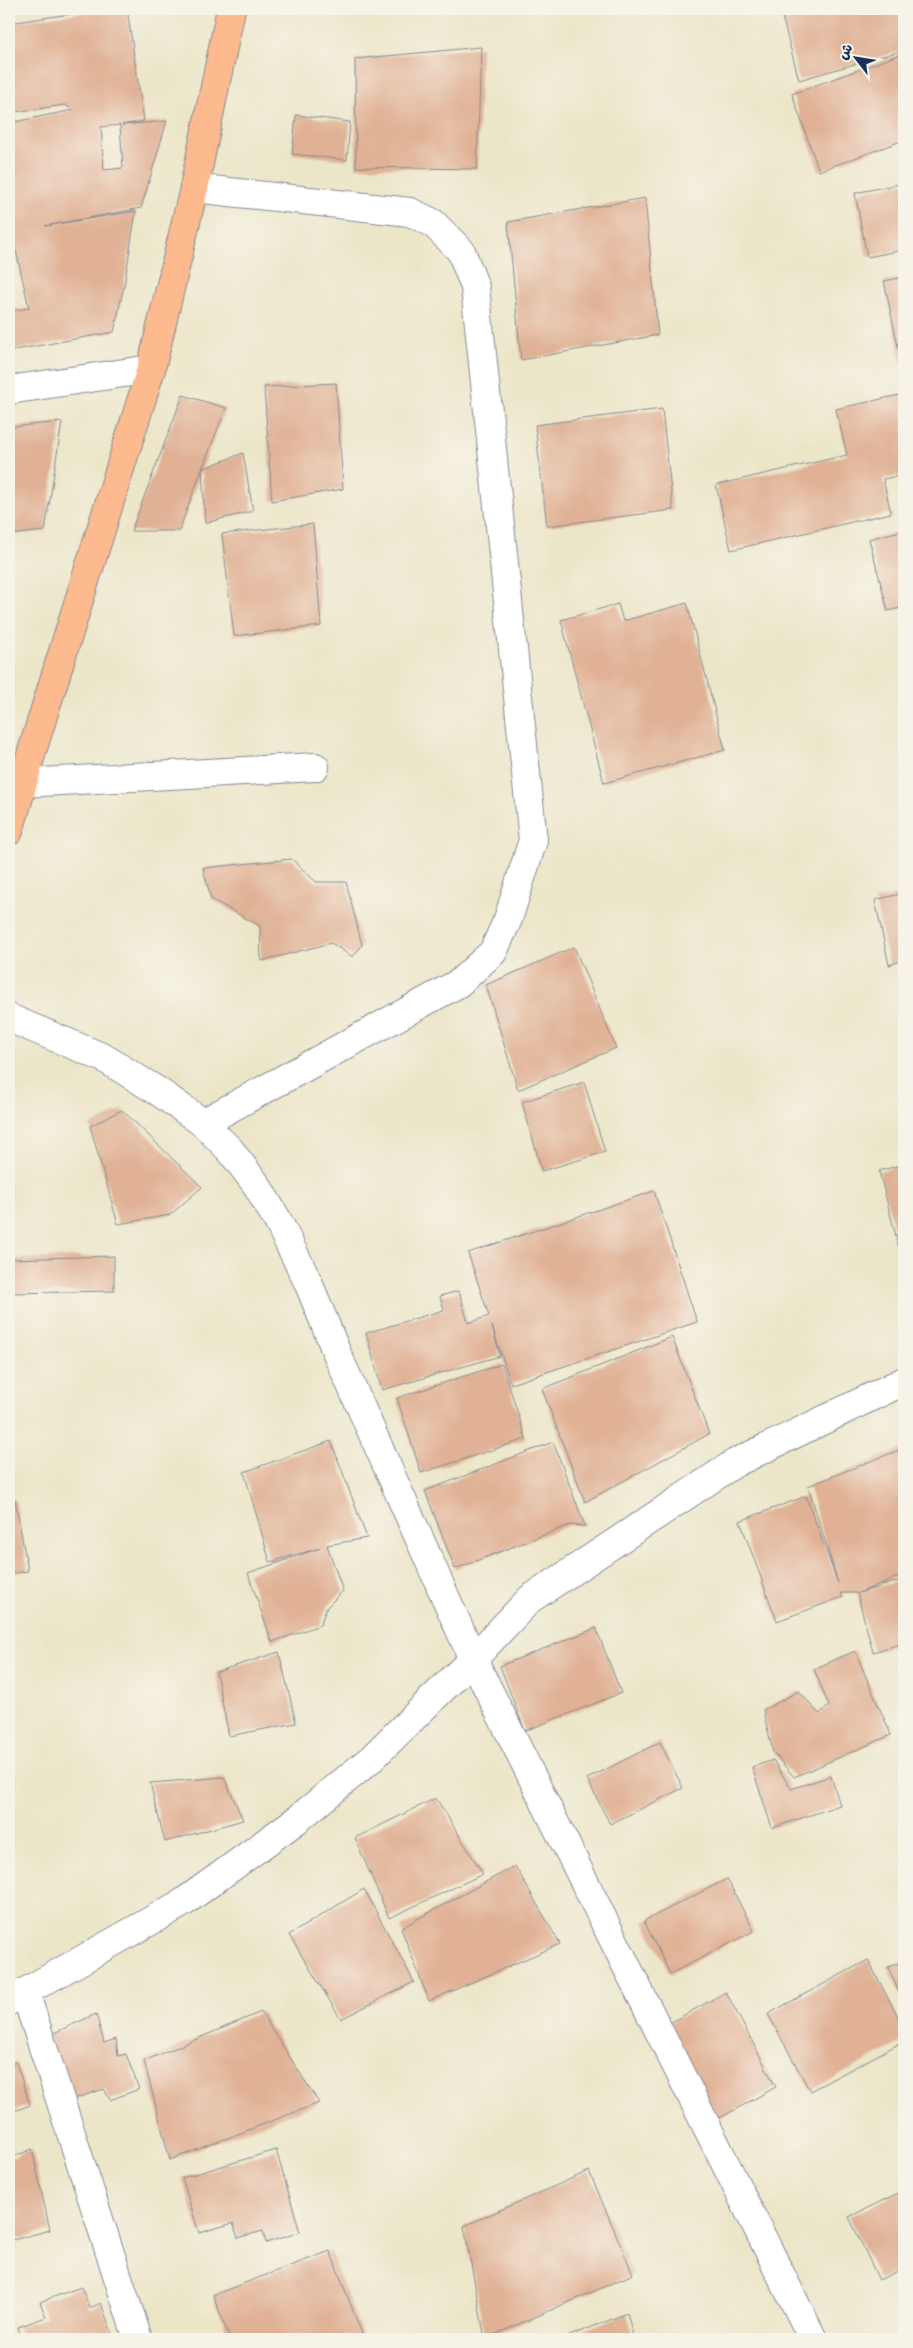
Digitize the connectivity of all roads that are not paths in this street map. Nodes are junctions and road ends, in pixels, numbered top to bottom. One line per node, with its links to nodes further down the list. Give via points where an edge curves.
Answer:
1 (231, 9): 2 (main road)
2 (194, 188): 3 (main road); 9 (street, via 410,212 433,223 461,252 476,287 533,840 508,919 492,952 459,983)
3 (151, 369): 4 (street); 6 (main road)
4 (9, 390)
5 (315, 767): 6 (street)
6 (23, 783): 7 (main road)
7 (9, 831)
8 (9, 1018): 9 (street, via 104,1058)
9 (203, 1123): 11 (street, via 230,1150 278,1221 308,1282)
10 (904, 1381): 11 (street, via 736,1463 660,1511 530,1599)
11 (473, 1659): 12 (street, via 371,1759 298,1819 184,1902); 14 (street)
12 (17, 1996): 13 (street)
13 (138, 2339)
14 (813, 2339)

